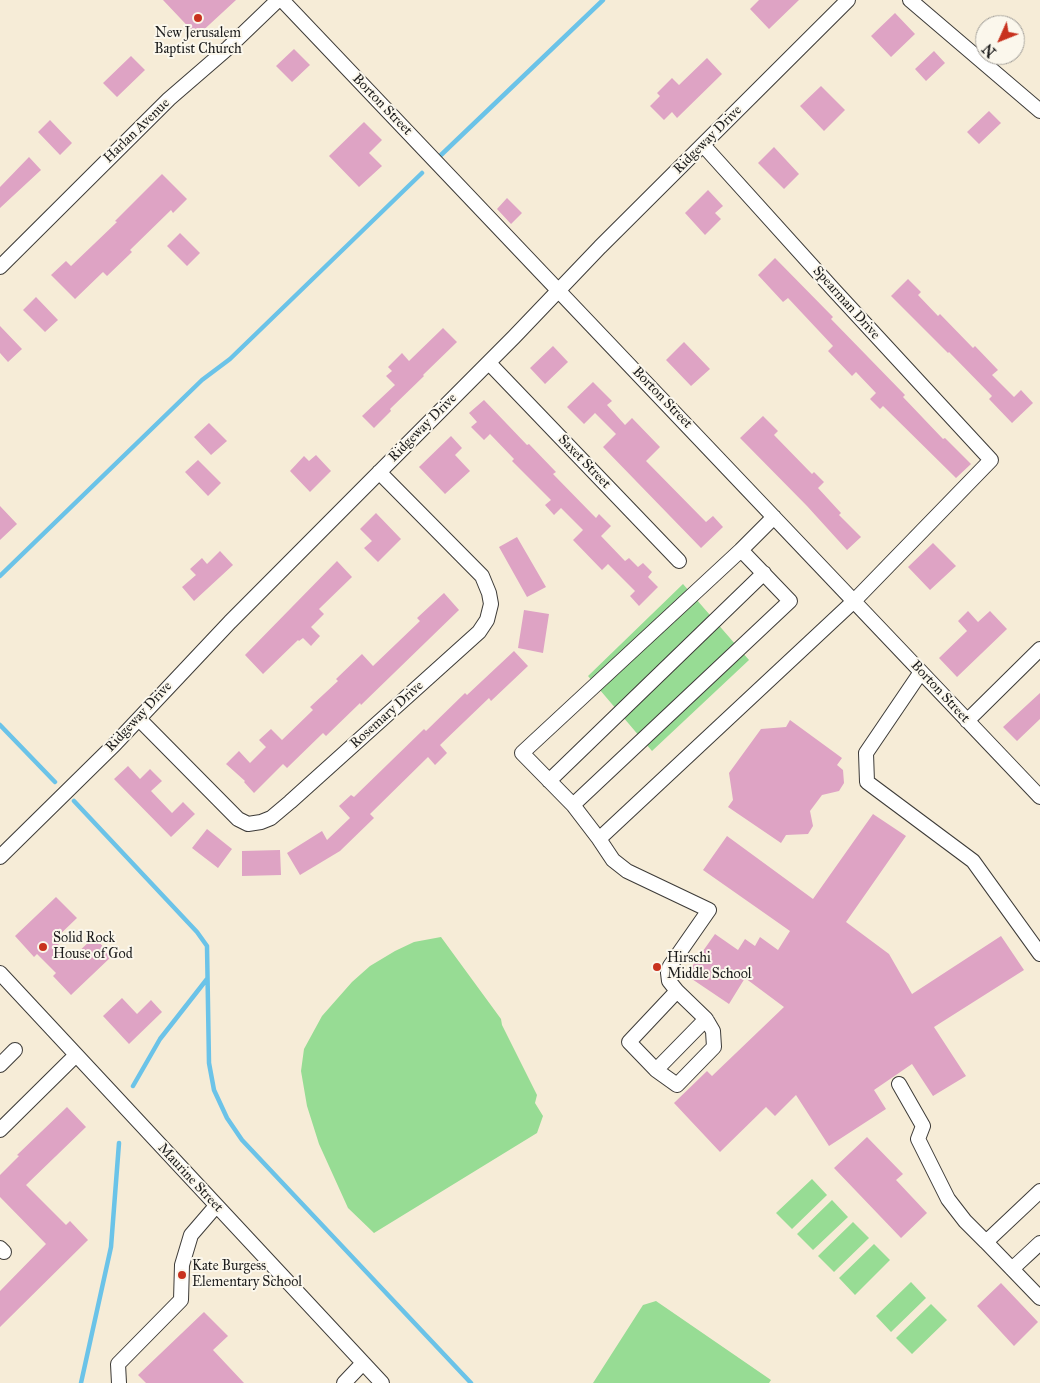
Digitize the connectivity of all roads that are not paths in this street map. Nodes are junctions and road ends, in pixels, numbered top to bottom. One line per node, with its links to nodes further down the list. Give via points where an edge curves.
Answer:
1 (278, 0): 7 (street, Harlan Avenue, via 169,99)
2 (282, 0): 8 (street, Borton Street)
3 (848, 0): 6 (street, Ridgeway Drive)
4 (910, 0): 5 (street)
5 (1040, 111)
6 (703, 145): 8 (street, Ridgeway Drive); 15 (street, Spearman Drive, via 991,460)
7 (0, 267)
8 (558, 291): 9 (street, Ridgeway Drive); 11 (street, Borton Street)
9 (488, 363): 10 (street, Ridgeway Drive); 13 (street, Saxet Street)
10 (379, 472): 18 (street, Ridgeway Drive); 18 (street, Rosemary Drive, via 482,576 491,604 487,620 479,632 297,796 262,822 248,824 238,819)
11 (774, 516): 12 (street); 15 (street, Borton Street)
12 (741, 550): 14 (street); 20 (street, via 522,753)
13 (679, 561)
14 (764, 573): 20 (street); 22 (street, via 790,600)
15 (854, 601): 17 (street, Borton Street); 23 (street)
16 (1040, 649): 19 (street)
17 (921, 672): 19 (street, Borton Street); 25 (street, via 866,753 867,782 973,861)
18 (139, 719): 24 (street, Ridgeway Drive)
19 (968, 721): 21 (street, Borton Street)
20 (549, 781): 22 (street)
21 (1040, 797)
22 (573, 805): 23 (street)
23 (599, 839): 27 (street, via 613,860 627,871 709,910 670,966 669,980)
24 (0, 857)
25 (1040, 954)
26 (0, 973): 30 (street, Maurine Street)
27 (677, 991): 28 (street); 32 (street, via 628,1042)
28 (706, 1019): 32 (street); 32 (street, via 713,1031 714,1048 677,1085)
29 (15, 1050): 31 (street)
30 (76, 1056): 34 (street); 36 (street, Maurine Street)
31 (0, 1065)
32 (656, 1070)
33 (899, 1084): 37 (street, via 923,1126 918,1139 948,1199)
34 (0, 1130)
35 (1040, 1191): 37 (street)
36 (216, 1206): 41 (street, Maurine Street); 42 (street, via 191,1235 182,1265 181,1300 118,1364)
37 (986, 1242): 39 (street)
38 (1040, 1243): 39 (street)
39 (1012, 1269): 40 (street)
40 (1038, 1294)
41 (363, 1363): 43 (street); 44 (street, Maurine Street)
42 (119, 1383)
43 (344, 1383)
44 (382, 1383)

